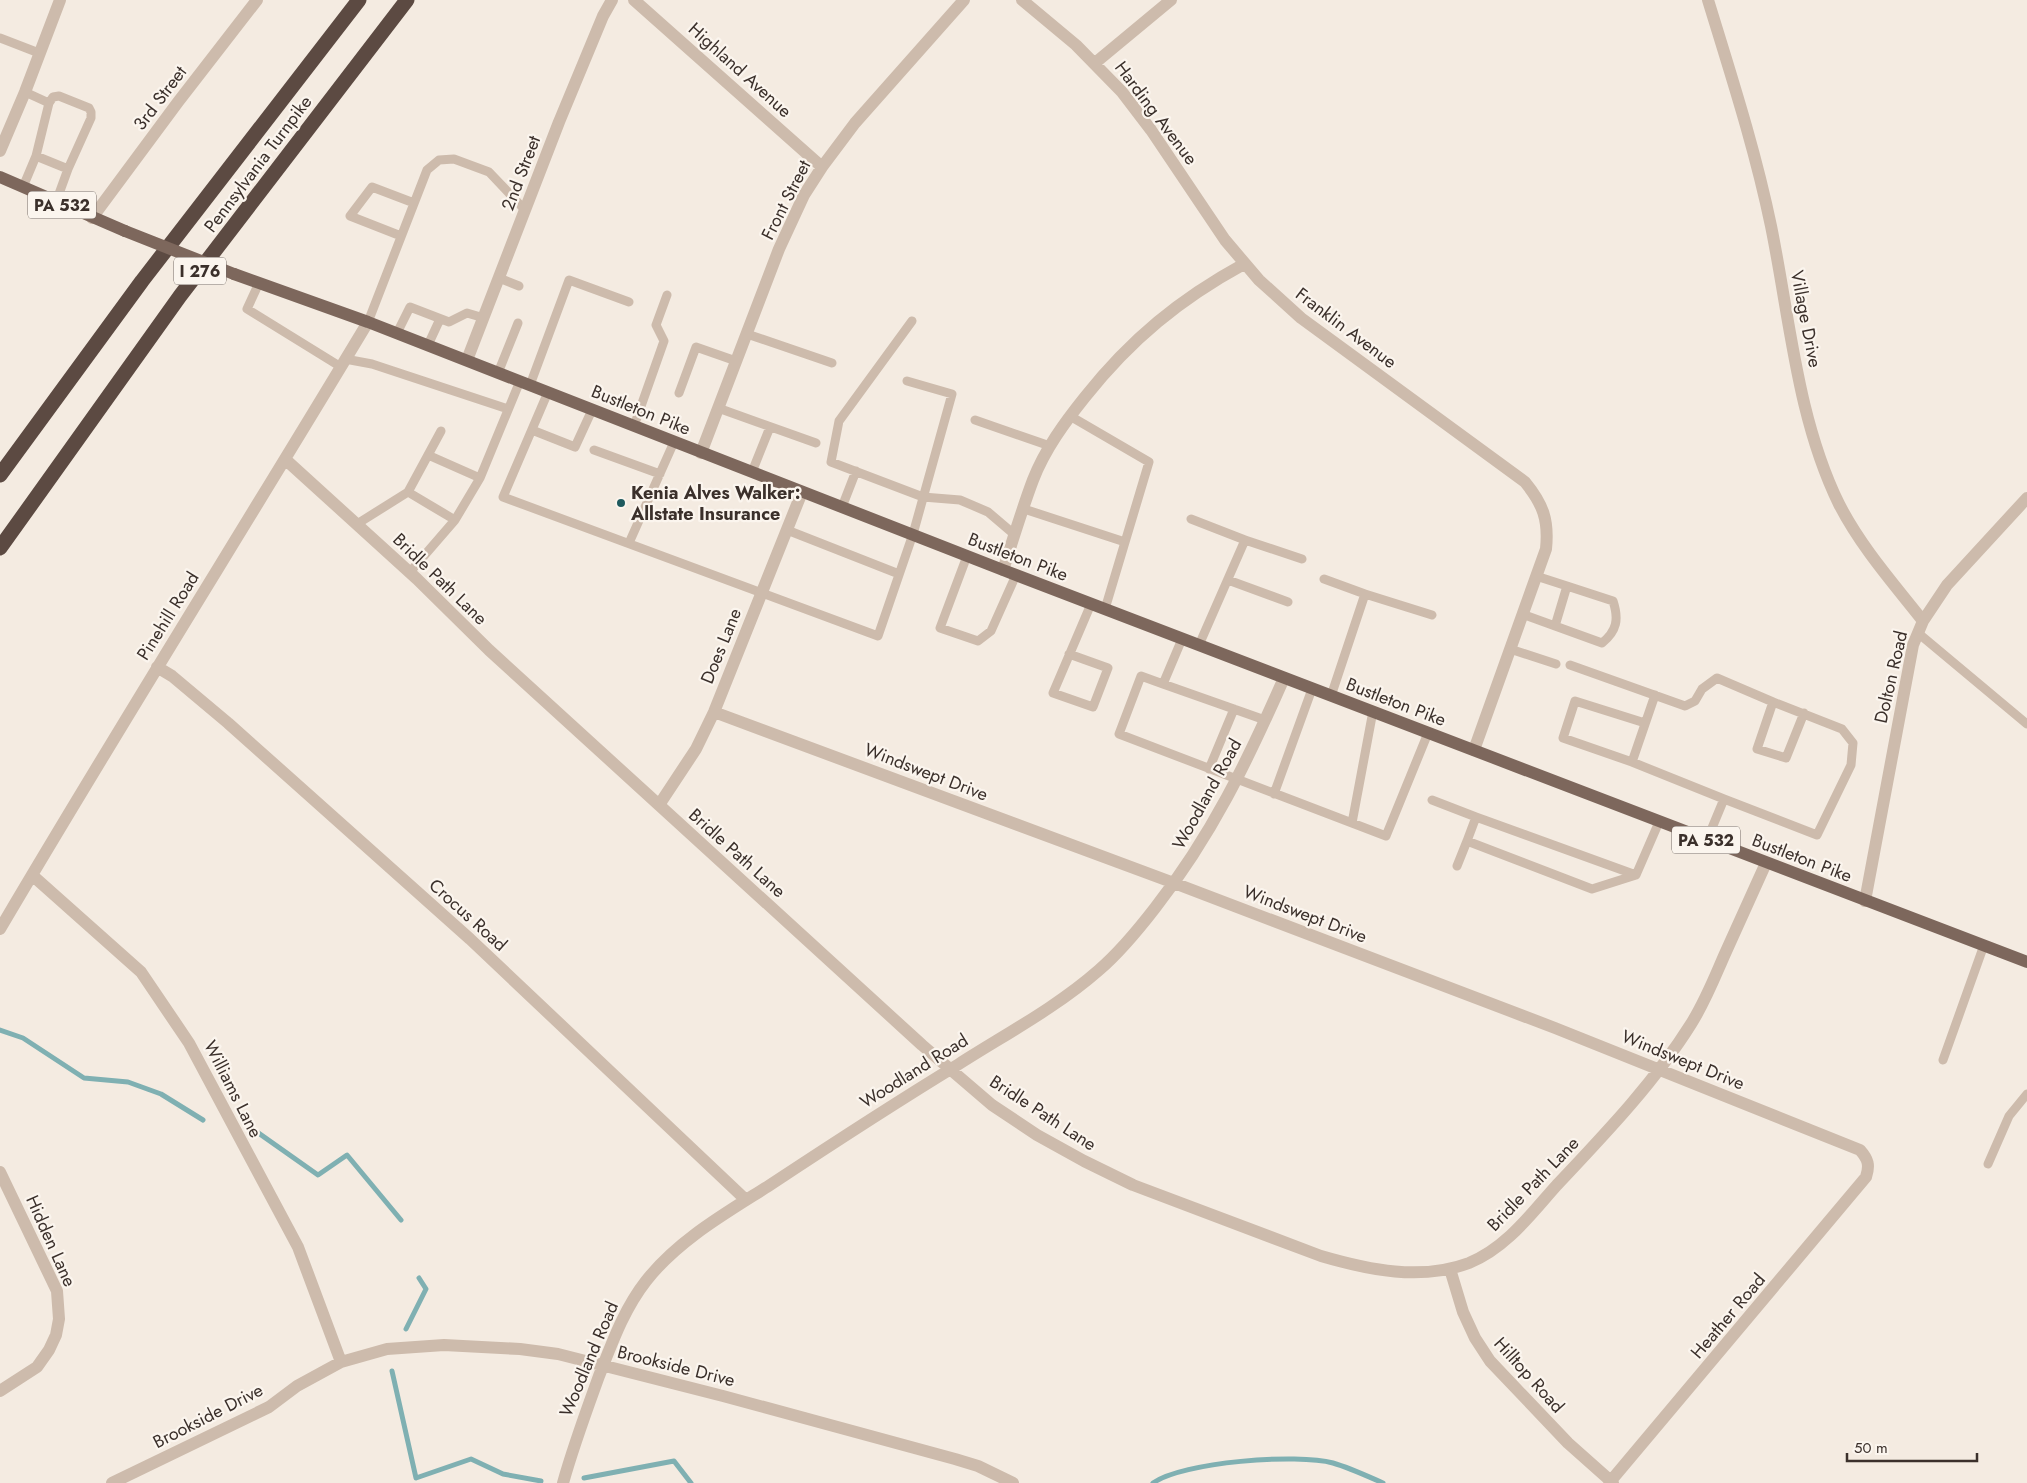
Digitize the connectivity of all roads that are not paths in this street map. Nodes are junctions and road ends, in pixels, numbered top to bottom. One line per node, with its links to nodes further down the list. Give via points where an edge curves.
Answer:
1 (60, 0): 12 (street)
2 (258, 0): 25 (street, 3rd Street)
3 (359, 0): 69 (highway, Pennsylvania Turnpike / I 276, via 142,281)
4 (407, 0): 86 (highway, Pennsylvania Turnpike / I 276, via 180,296)
5 (612, 0): 24 (street, 2nd Street)
6 (634, 0): 18 (street, Highland Avenue)
7 (964, 0): 18 (street, Front Street, via 856,123)
8 (1022, 0): 13 (street, Harding Avenue)
9 (1171, 0): 13 (street)
10 (1708, 0): 105 (street, Village Drive, via 1746,121 1817,451 1853,529)
11 (0, 38): 12 (lane)
12 (38, 53): 14 (street)
13 (1095, 62): 27 (street, Harding Avenue, via 1151,130)
14 (25, 92): 15 (lane); 16 (street)
15 (49, 103): 17 (lane); 19 (lane, via 58,96 89,108 91,112)
16 (0, 151)
17 (36, 156): 19 (lane); 21 (lane)
18 (822, 167): 39 (street, Front Street, via 791,221)
19 (68, 169): 22 (lane)
20 (0, 177): 21 (main road, Bustleton Pike / PA 532)
21 (23, 187): 22 (main road, Bustleton Pike / PA 532)
22 (56, 202): 25 (main road, Bustleton Pike / PA 532)
23 (414, 203): 24 (lane, via 427,170 439,160 454,159 489,172); 26 (lane); 26 (lane, via 372,188 350,216)
24 (525, 210): 28 (street, 2nd Street)
25 (92, 218): 29 (main road, Bustleton Pike / PA 532, bridge)
26 (401, 236): 36 (lane)
27 (1244, 264): 53 (street, via 1187,298 1139,336); 93 (street, Franklin Avenue, via 1301,318 1526,482 1538,497 1548,534)
28 (499, 278): 30 (lane); 33 (street, 2nd Street)
29 (259, 283): 36 (main road, Bustleton Pike / PA 532); 43 (lane, via 247,309)
30 (519, 286)
31 (667, 295): 55 (lane, via 656,325 664,341)
32 (629, 302): 47 (lane, via 569,280)
33 (484, 318): 34 (lane, via 467,313 448,322); 41 (street, 2nd Street)
34 (440, 319): 38 (lane, via 410,307); 40 (lane)
35 (912, 321): 66 (lane, via 839,421 831,462)
36 (368, 322): 38 (main road, Bustleton Pike / PA 532); 43 (street, Pinehill Road)
37 (518, 323): 45 (lane)
38 (397, 333): 40 (main road, Bustleton Pike / PA 532)
39 (747, 334): 42 (street, Front Street); 44 (lane)
40 (428, 345): 41 (main road, Bustleton Pike / PA 532)
41 (467, 360): 45 (main road, Bustleton Pike / PA 532)
42 (736, 361): 49 (lane, via 696,347); 50 (street, Front Street)
43 (343, 363): 51 (lane, via 372,364); 65 (street, Pinehill Road)
44 (832, 363)
45 (498, 373): 47 (main road, Bustleton Pike / PA 532)
46 (907, 381): 73 (lane, via 952,394)
47 (525, 383): 48 (main road, Bustleton Pike / PA 532); 51 (lane)
48 (548, 392): 52 (main road, Bustleton Pike / PA 532); 57 (lane)
49 (679, 393)
50 (718, 408): 56 (lane); 63 (street, Front Street)
51 (508, 410): 70 (lane)
52 (592, 410): 55 (main road, Bustleton Pike / PA 532); 57 (lane, via 576,447)
53 (1070, 416): 61 (street); 84 (lane, via 1149,462)
54 (975, 420): 61 (lane)
55 (634, 426): 59 (main road, Bustleton Pike / PA 532)
56 (770, 427): 60 (lane); 67 (lane)
57 (532, 430): 85 (lane, via 503,497)
58 (441, 431): 64 (lane)
59 (674, 442): 63 (main road, Bustleton Pike / PA 532); 68 (lane)
60 (816, 443)
61 (1050, 446): 76 (street)
62 (594, 450): 68 (lane)
63 (701, 453): 67 (main road, Bustleton Pike / PA 532)
64 (428, 455): 70 (lane); 71 (lane)
65 (286, 460): 79 (street, Bridle Path Lane); 112 (street, Pinehill Road)
66 (856, 471): 73 (lane); 75 (lane)
67 (752, 472): 72 (main road, Bustleton Pike / PA 532)
68 (660, 474): 85 (lane)
69 (0, 475)
70 (480, 478): 78 (lane)
71 (408, 492): 78 (lane); 79 (lane)
72 (802, 492): 75 (main road, Bustleton Pike / PA 532); 80 (street, Does Lane)
73 (923, 497): 81 (lane); 82 (lane, via 960,500 988,512)
74 (2027, 498): 105 (street, Dolton Road, via 1947,585)
75 (842, 507): 81 (main road, Bustleton Pike / PA 532)
76 (1024, 509): 82 (street); 84 (lane)
77 (1191, 519): 83 (lane)
78 (455, 520): 90 (lane)
79 (357, 524): 90 (street, Bridle Path Lane)
80 (787, 530): 91 (lane); 97 (street, Does Lane)
81 (913, 534): 87 (main road, Bustleton Pike / PA 532); 91 (lane)
82 (1015, 535): 89 (street)
83 (1245, 540): 88 (lane); 95 (lane)
84 (1125, 542): 101 (lane)
85 (629, 543): 97 (lane)
86 (0, 548)
87 (967, 556): 89 (main road, Bustleton Pike / PA 532); 92 (lane, via 940,628 978,641 991,631)
88 (1302, 559)
89 (1003, 570): 92 (main road, Bustleton Pike / PA 532)
90 (410, 572): 134 (street, Bridle Path Lane)
91 (899, 574): 97 (lane, via 878,636)
92 (1016, 575): 100 (main road, Bustleton Pike / PA 532)
93 (1536, 576): 96 (lane); 102 (street, Franklin Avenue)
94 (1324, 579): 98 (lane)
95 (1228, 580): 99 (lane); 107 (lane)
96 (1567, 586): 104 (lane); 104 (lane, via 1612,601 1618,615 1611,636 1602,643)
97 (762, 592): 121 (street, Does Lane)
98 (1365, 594): 103 (lane); 117 (lane)
99 (1288, 602)
100 (1090, 604): 101 (main road, Bustleton Pike / PA 532); 109 (lane)
101 (1105, 609): 106 (main road, Bustleton Pike / PA 532)
102 (1522, 614): 104 (lane); 108 (street, Franklin Avenue)
103 (1432, 615)
104 (1555, 626)
105 (1920, 627): 125 (lane); 145 (street, Dolton Road, via 1910,656)
106 (1182, 639): 107 (main road, Bustleton Pike / PA 532); 114 (lane)
107 (1200, 646): 113 (main road, Bustleton Pike / PA 532)
108 (1510, 649): 110 (lane); 127 (street, Franklin Avenue)
109 (1069, 654): 109 (lane, via 1053,693 1092,707 1108,668)
110 (1556, 664)
111 (1570, 665): 116 (lane)
112 (157, 667): 142 (street, Pinehill Road); 156 (street, Crocus Road, via 228,723 470,939)
113 (1284, 678): 115 (main road, Bustleton Pike / PA 532); 123 (street, Woodland Road)
114 (1163, 684): 119 (lane); 129 (lane, via 1141,676 1119,734)
115 (1312, 688): 117 (main road, Bustleton Pike / PA 532); 131 (lane)
116 (1654, 695): 118 (lane, via 1685,706 1695,701 1702,689 1717,678); 124 (lane)
117 (1332, 696): 120 (main road, Bustleton Pike / PA 532)
118 (1773, 702): 122 (lane); 122 (lane, via 1757,749 1786,758)
119 (1234, 709): 123 (lane); 129 (lane)
120 (1373, 711): 126 (main road, Bustleton Pike / PA 532); 136 (lane)
121 (714, 712): 134 (street, Does Lane, via 693,756); 144 (street, Windswept Drive)
122 (1804, 713): 132 (lane, via 1842,729 1853,743 1851,765 1817,835)
123 (1266, 720): 130 (street, Woodland Road)
124 (1645, 723): 128 (lane); 128 (lane, via 1574,701 1563,738)
125 (2027, 724)
126 (1428, 733): 127 (main road, Bustleton Pike / PA 532); 136 (lane, via 1386,836)
127 (1474, 750): 137 (main road, Bustleton Pike / PA 532)
128 (1632, 762): 132 (lane)
129 (1209, 769): 130 (lane)
130 (1237, 780): 131 (lane); 144 (street, Woodland Road, via 1203,841)
131 (1274, 794): 136 (lane)
132 (1724, 799): 138 (lane)
133 (1432, 800): 135 (lane)
134 (659, 805): 150 (street, Bridle Path Lane)
135 (1476, 817): 139 (lane); 143 (lane)
136 (1352, 822)
137 (1659, 822): 138 (main road, Bustleton Pike / PA 532); 143 (lane)
138 (1708, 840): 140 (main road, Bustleton Pike / PA 532)
139 (1467, 841): 141 (lane); 143 (lane, via 1592,888)
140 (1766, 863): 145 (main road, Bustleton Pike / PA 532); 151 (street, Bridle Path Lane, via 1704,1000)
141 (1457, 866)
142 (32, 875): 146 (street, Pinehill Road); 158 (street, Williams Lane, via 141,972 189,1043 298,1247)
143 (1636, 875)
144 (1174, 883): 150 (street, Woodland Road, via 1119,951 1080,986); 151 (street, Windswept Drive)
145 (1865, 901): 147 (main road, Bustleton Pike / PA 532)
146 (0, 929)
147 (1984, 945): 148 (main road, Bustleton Pike / PA 532); 149 (lane)
148 (2027, 962)
149 (1943, 1060)
150 (950, 1069): 156 (street, Woodland Road); 157 (street, Bridle Path Lane, via 992,1105 1037,1135 1084,1162 1142,1189 1343,1262 1416,1273)
151 (1658, 1069): 154 (street, Windswept Drive, via 1860,1150); 157 (street, Bridle Path Lane, via 1621,1116 1509,1237 1487,1254)
152 (2027, 1094): 153 (lane, via 2009,1116)
153 (1988, 1164)
154 (1869, 1169): 161 (street, Heather Road, via 1866,1177)
155 (0, 1172): 160 (street, Hidden Lane, via 57,1291 59,1319 50,1350 37,1367)
156 (746, 1200): 159 (street, Woodland Road, via 689,1238 645,1282 628,1307)
157 (1450, 1269): 161 (street, Hilltop Road, via 1463,1312 1490,1361 1568,1443)
158 (341, 1362): 159 (street, Brookside Drive, via 387,1349 444,1345 558,1354); 162 (street, Brookside Drive, via 304,1381 270,1407)
159 (603, 1366): 163 (street, Woodland Road); 164 (street, Brookside Drive, via 955,1459)
160 (0, 1391)
161 (1611, 1482)
162 (112, 1483)
163 (563, 1483)
164 (1012, 1483)

